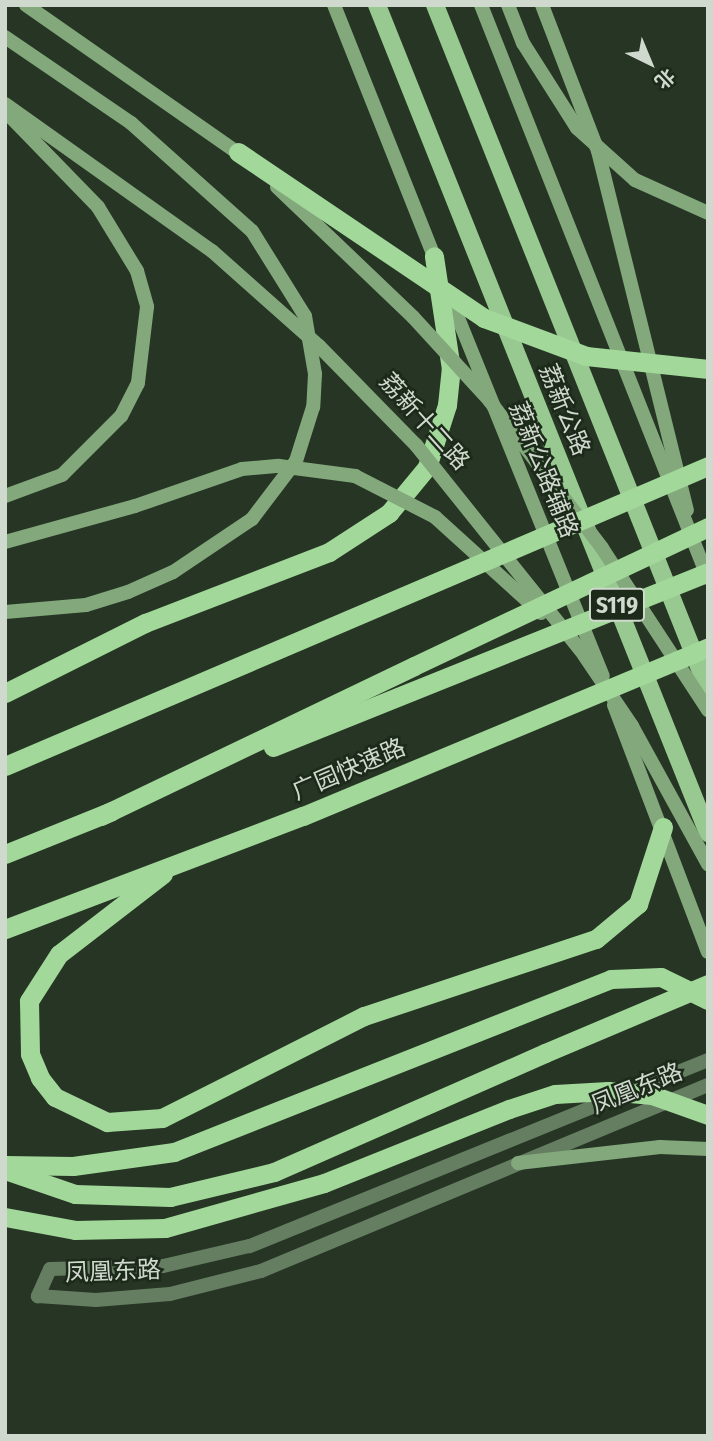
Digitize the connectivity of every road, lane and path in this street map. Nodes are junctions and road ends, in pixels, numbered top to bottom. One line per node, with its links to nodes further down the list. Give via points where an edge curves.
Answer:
1 (26, 5): 11 (main road, bridge)
2 (334, 5): 13 (main road, 荔新公路辅路)
3 (377, 5): 31 (main road, 荔新公路 / S119)
4 (435, 5): 25 (main road, 荔新公路 / S119)
5 (481, 5): 19 (main road)
6 (508, 5): 12 (main road, bridge, via 529,54 577,128 635,180)
7 (542, 5): 19 (main road, via 598,151)
8 (5, 37): 22 (main road, bridge, via 131,123 252,231 305,316 315,374 313,407 296,461 252,519 173,572 128,592 86,605)
9 (5, 104): 24 (main road, 荔新十二路, bridge, via 160,211 320,346 464,500)
10 (5, 111): 16 (main road, via 98,207 137,271 147,307 138,383 121,416 62,475)
11 (238, 152): 14 (highway, bridge, via 484,318 586,356); 27 (main road, bridge, via 341,244 489,400 602,548)
12 (708, 213)
13 (433, 256): 26 (highway, bridge, via 451,369 447,405 427,467 365,533 288,570 145,623); 30 (main road, 荔新公路辅路, bridge)
14 (708, 369)
15 (708, 466): 28 (highway, bridge)
16 (5, 496)
17 (708, 527): 29 (highway, bridge)
18 (5, 542): 24 (main road, bridge, via 77,527 242,470 279,466 355,476 435,517)
19 (694, 545): 21 (main road)
20 (708, 572): 29 (highway, 广园快速路, bridge)
21 (708, 578)
22 (5, 612)
23 (708, 647): 34 (highway, 广园快速路, bridge)
24 (584, 655): 33 (main road, 荔新十二路, bridge, via 632,726)
25 (708, 689)
26 (5, 693)
27 (708, 710)
28 (5, 766)
29 (101, 816): 32 (highway, 广园快速路)
30 (663, 827): 34 (highway, via 638,904 596,939 352,1021 162,1118 107,1122 55,1097 40,1078 30,1054 29,1001 59,954); 36 (main road, 荔新公路辅路)
31 (708, 833)
32 (5, 854)
33 (708, 864)
34 (163, 874): 35 (highway, 广园快速路)
35 (5, 929)
36 (708, 952)
37 (708, 984): 44 (highway, bridge, via 274,1172 170,1197 75,1194)
38 (708, 1000): 44 (highway, via 661,977 611,979 174,1152 73,1166)
39 (708, 1060): 43 (street, 凤凰东路, bridge, via 249,1246 163,1266 50,1269 38,1296 96,1300 170,1294 261,1271)
40 (708, 1085): 43 (street, 凤凰东路)
41 (708, 1115): 45 (highway, bridge, via 652,1095 555,1094 223,1215 120,1231)
42 (708, 1149): 43 (main road, via 660,1147)
43 (518, 1163)
44 (5, 1167)
45 (5, 1217)

